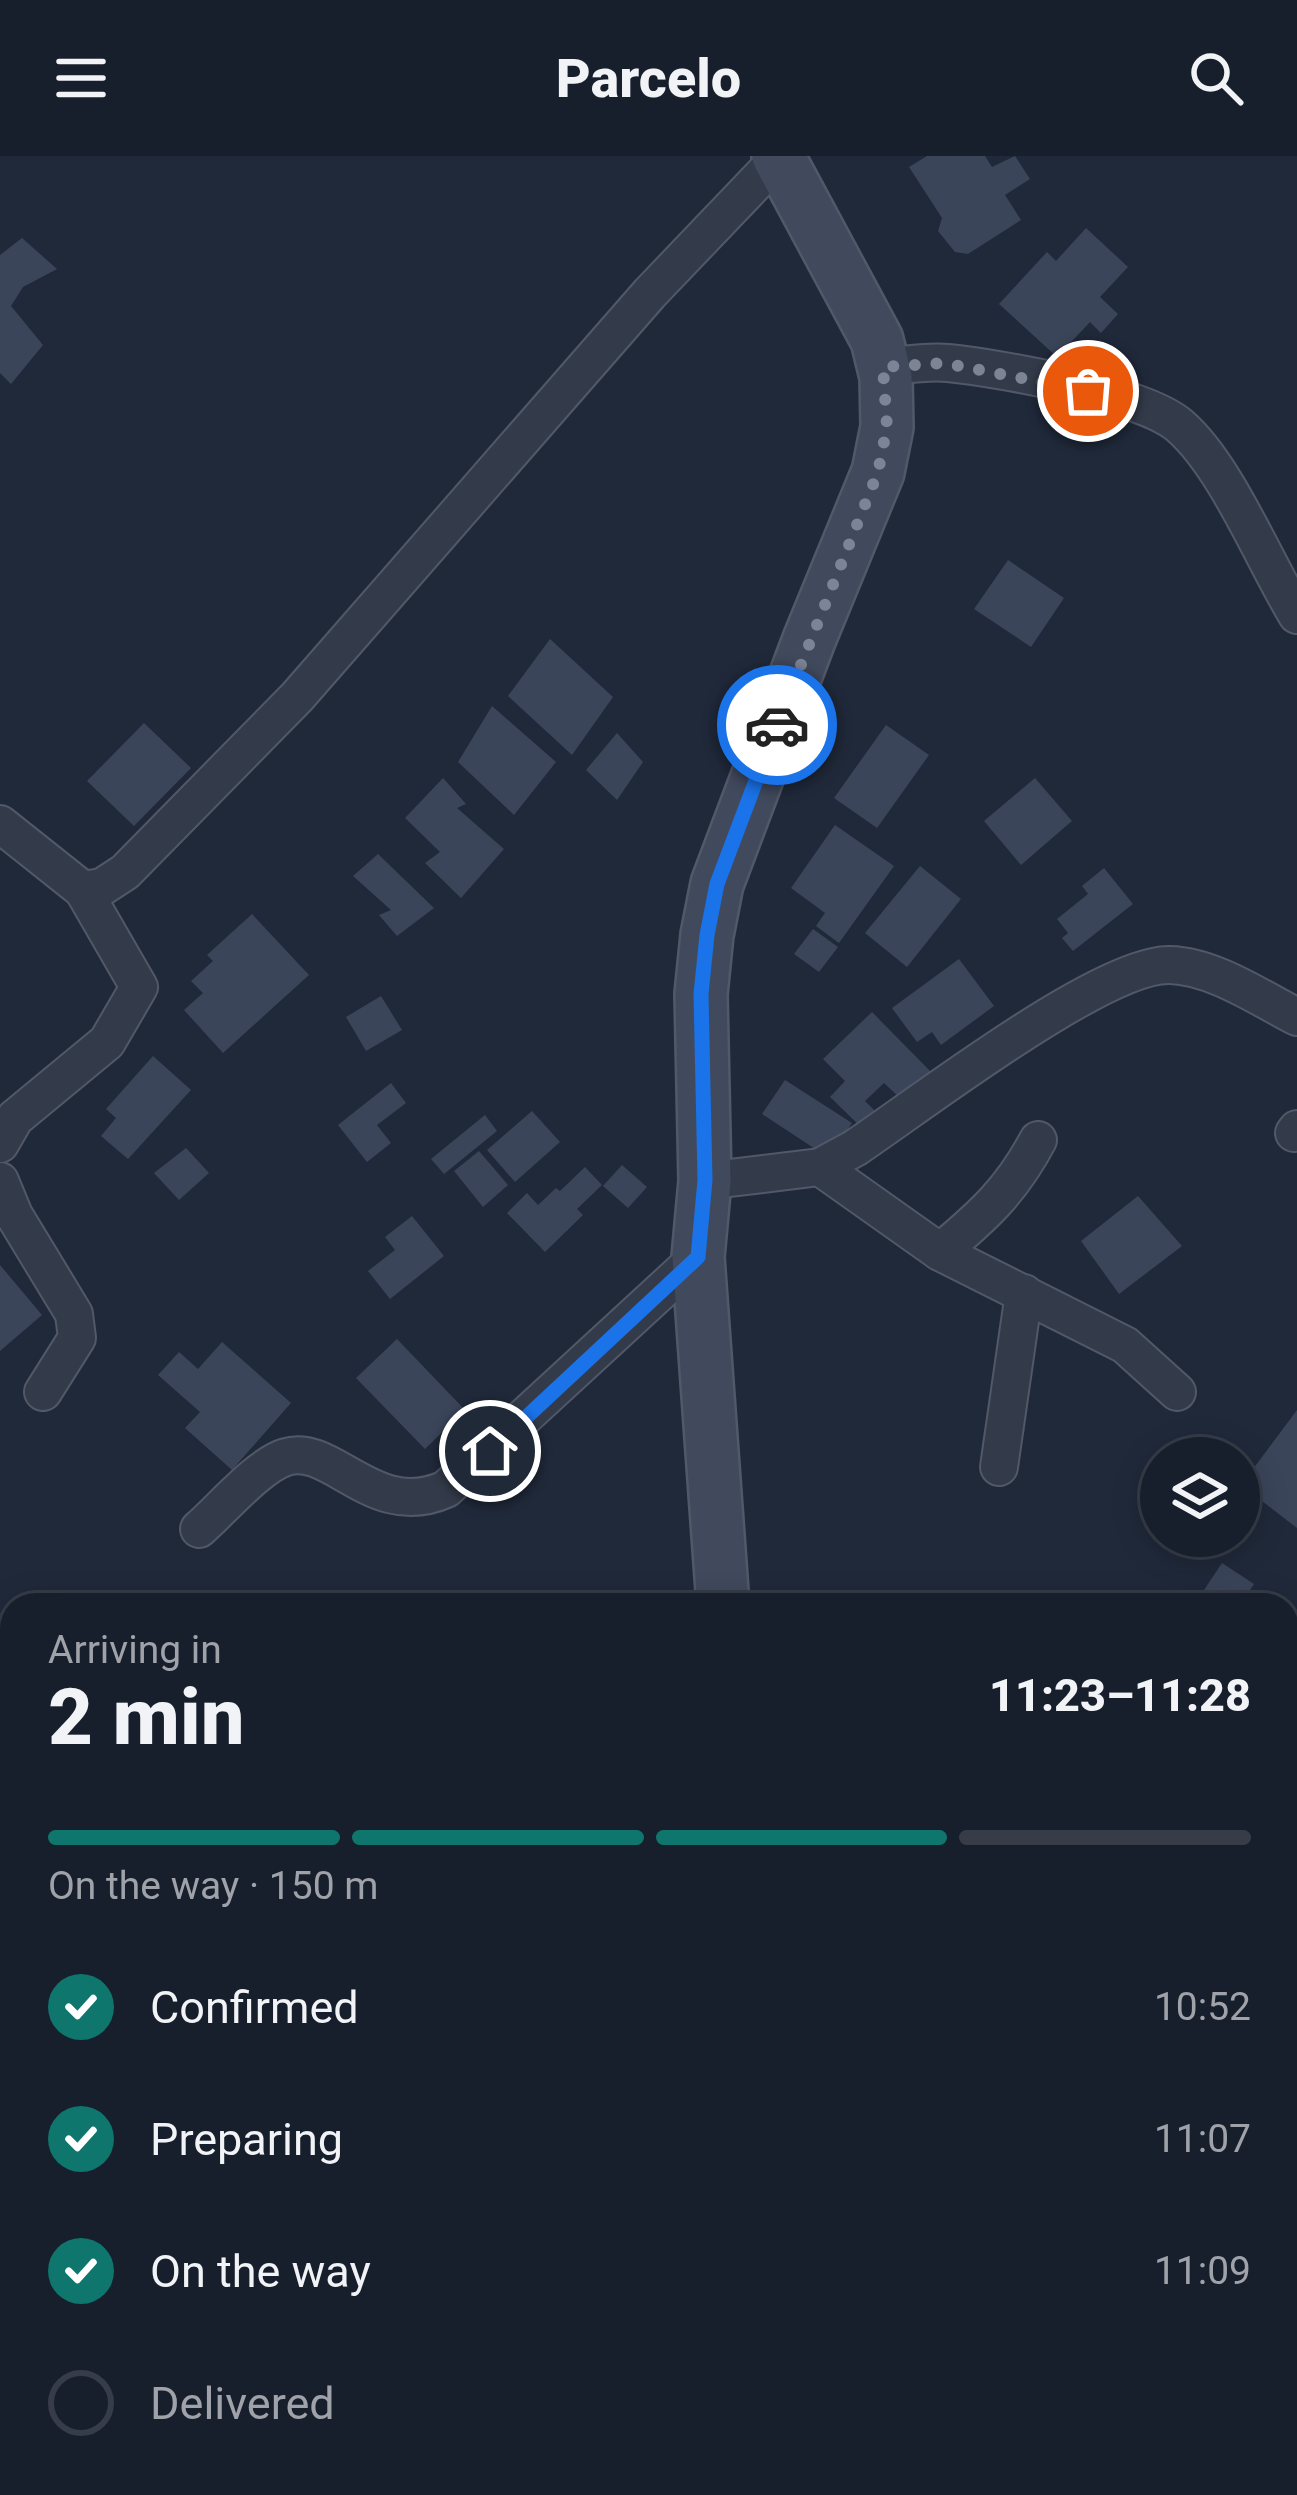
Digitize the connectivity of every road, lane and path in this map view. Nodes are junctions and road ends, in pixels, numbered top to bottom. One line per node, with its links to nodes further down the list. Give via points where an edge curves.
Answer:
1 (778, 157): 2 (street, via 877,340); 5 (street, via 250,747 125,872)
2 (883, 367): 3 (street, via 944,363 1014,374 1150,409 1179,425 1214,469); 10 (street, via 887,427 878,472 717,884 701,994)
3 (1297, 615)
4 (0, 824): 5 (street)
5 (83, 890): 8 (street, via 139,987 107,1042 15,1118)
6 (1297, 1017): 9 (street, via 1193,969 1140,969 1076,999)
7 (1038, 1140): 12 (street, via 992,1208)
8 (0, 1144)
9 (820, 1167): 10 (street); 12 (street)
10 (705, 1180): 13 (street)
11 (0, 1181): 15 (street, via 74,1314 76,1338)
12 (940, 1252): 14 (street)
13 (698, 1257): 18 (street, via 446,1489 402,1499 308,1455 288,1456); 19 (street)
14 (1024, 1292): 16 (street, via 1125,1346); 17 (street)
15 (43, 1392)
16 (1177, 1392)
17 (999, 1467)
18 (199, 1529)
19 (722, 1593)

